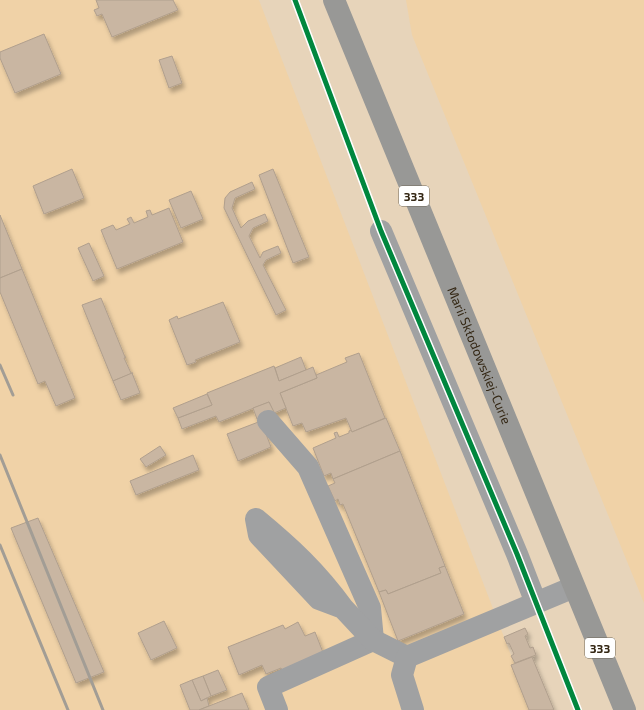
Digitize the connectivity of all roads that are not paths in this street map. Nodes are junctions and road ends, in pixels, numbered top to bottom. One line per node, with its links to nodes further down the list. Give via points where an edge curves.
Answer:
1 (334, 0): 4 (main road, Marii Skłodowskiej-Curie / 333)
2 (381, 231): 5 (lane)
3 (268, 421): 7 (lane, via 308,467 370,608)
4 (574, 587): 5 (lane); 11 (main road, Marii Skłodowskiej-Curie / 333)
5 (536, 603): 8 (lane)
6 (344, 608): 7 (lane)
7 (373, 640): 8 (lane); 9 (lane, via 268,687)
8 (407, 657): 10 (lane, via 402,675)
9 (277, 710)
10 (413, 710)
11 (625, 710)

